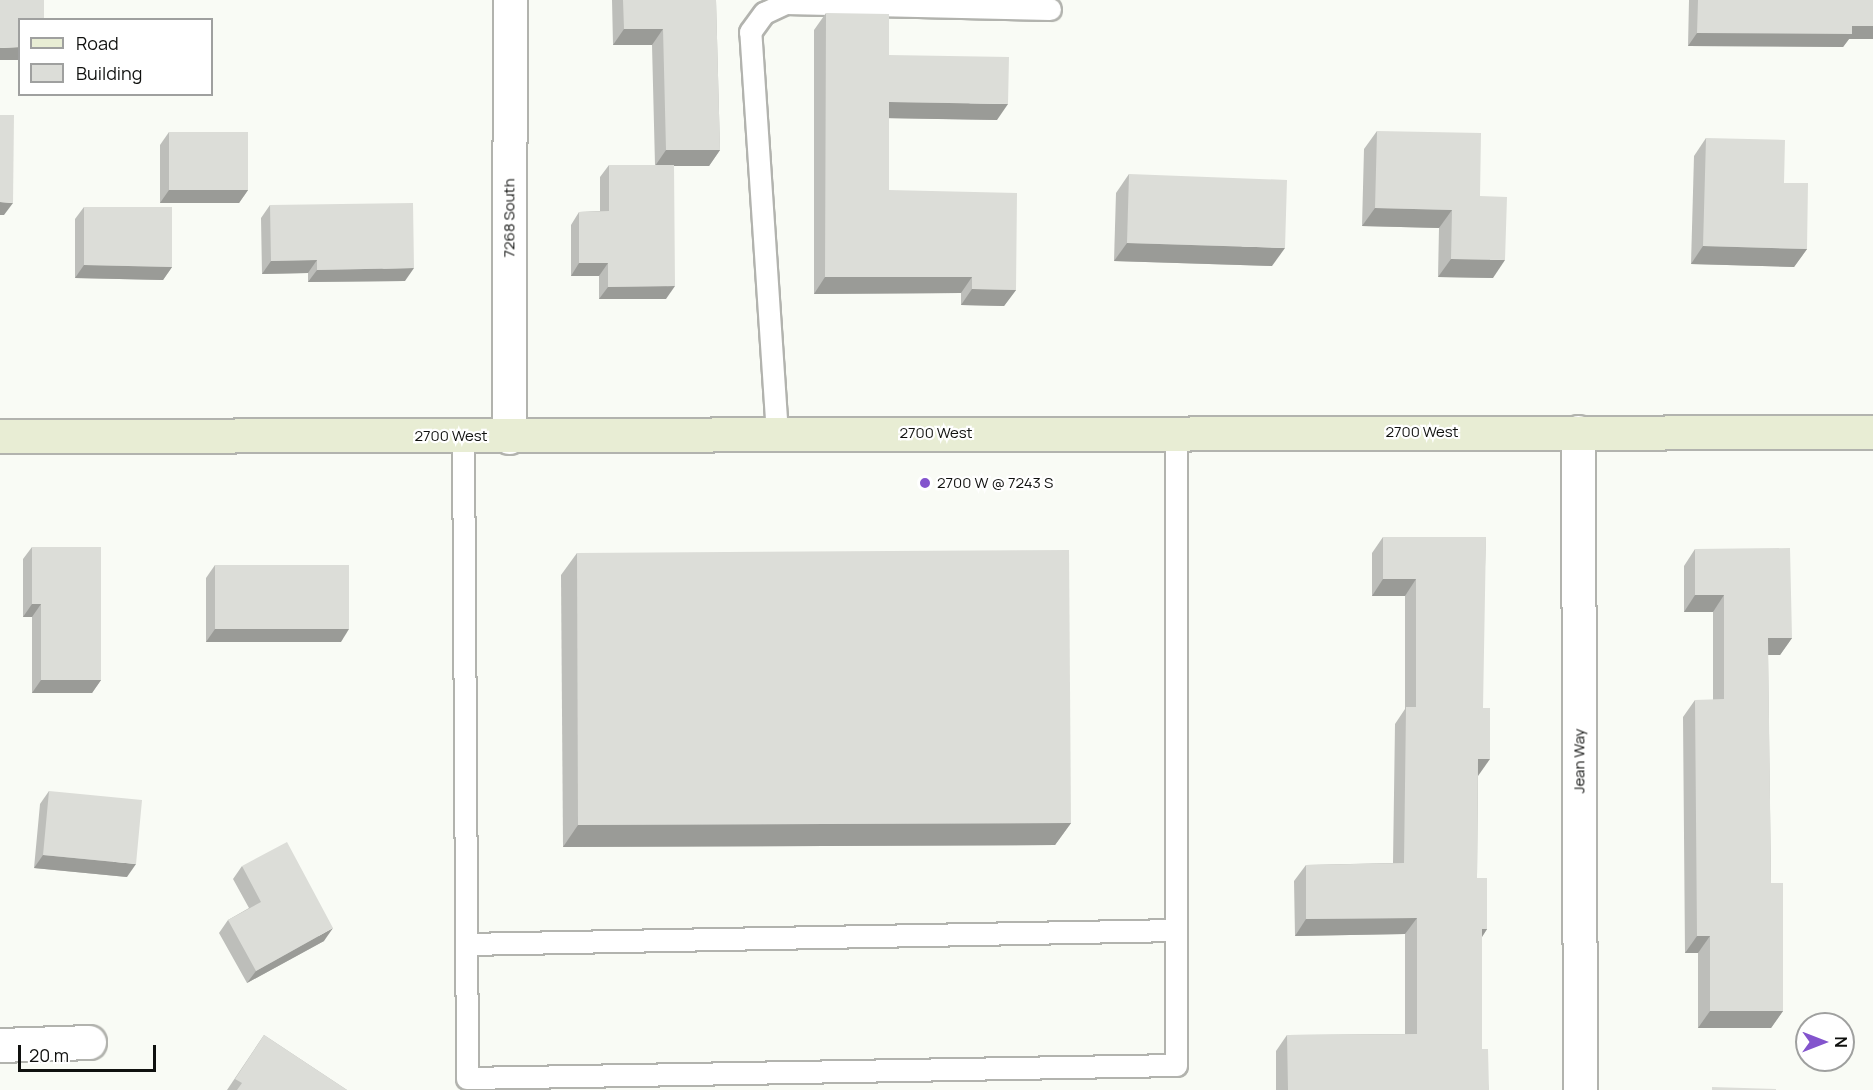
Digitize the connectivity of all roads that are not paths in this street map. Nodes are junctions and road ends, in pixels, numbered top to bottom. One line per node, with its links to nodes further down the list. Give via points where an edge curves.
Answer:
1 (510, 0): 9 (street, 7268 South)
2 (1050, 9): 6 (lane, via 785,3 764,13 750,32)
3 (1578, 432): 4 (main road, 2700 West); 5 (main road, 2700 West); 14 (street, Jean Way)
4 (1873, 432)
5 (1176, 433): 6 (main road, 2700 West); 10 (lane)
6 (777, 434): 9 (main road, 2700 West)
7 (0, 436): 8 (main road, 2700 West)
8 (463, 436): 9 (main road, 2700 West); 11 (lane)
9 (509, 437)
10 (1176, 930): 11 (lane); 11 (lane, via 1176,1065 467,1078)
11 (466, 944)
12 (89, 1042): 13 (street)
13 (0, 1045)
14 (1580, 1090)

